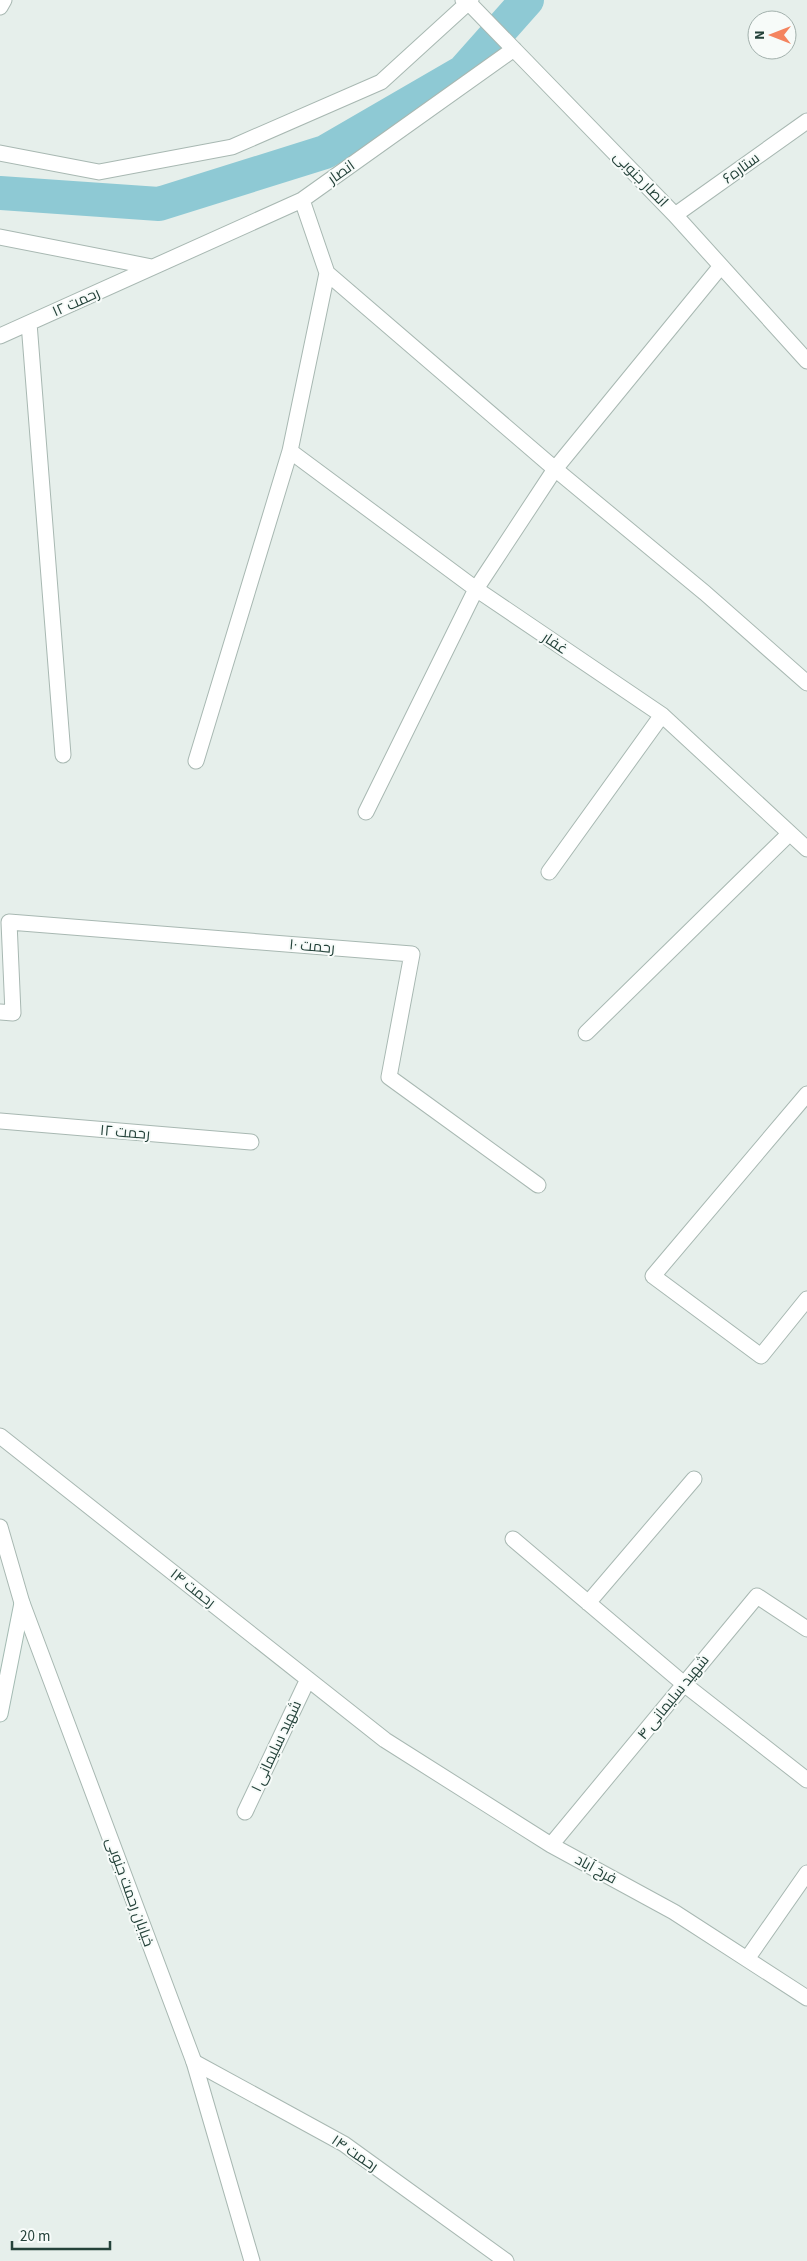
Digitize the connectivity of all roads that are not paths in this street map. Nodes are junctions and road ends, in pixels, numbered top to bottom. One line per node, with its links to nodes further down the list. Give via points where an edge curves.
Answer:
1 (4, 0): 3 (street)
2 (468, 1): 4 (street, انصار جنوبی); 6 (street, via 381,82 232,147 99,172)
3 (0, 7)
4 (514, 49): 7 (street, انصار); 8 (street, انصار جنوبی)
5 (807, 120): 8 (street, ستاره۶)
6 (0, 153)
7 (302, 200): 11 (street, انصار); 12 (street)
8 (675, 215): 10 (street, انصار جنوبی)
9 (0, 237): 11 (street)
10 (721, 266): 15 (street, انصار جنوبی); 17 (street)
11 (152, 267): 13 (street, رحمت ۱۲)
12 (327, 273): 16 (street); 17 (street)
13 (29, 323): 14 (street, رحمت ۱۲); 21 (street)
14 (0, 336)
15 (807, 361)
16 (290, 451): 18 (street, غفار); 22 (street)
17 (555, 469): 18 (street); 19 (street, via 705,593)
18 (476, 589): 20 (street, غفار); 23 (street)
19 (807, 683)
20 (662, 715): 24 (street, غفار); 26 (street)
21 (63, 756)
22 (196, 761)
23 (366, 812)
24 (789, 834): 25 (street, غفار); 28 (street)
25 (807, 849)
26 (549, 872)
27 (0, 1012): 32 (street, رحمت ۱۰, via 13,1013 9,922 412,954 389,1077)
28 (586, 1033)
29 (807, 1094): 33 (street, via 652,1276 761,1356)
30 (0, 1122): 31 (street, رحمت ۱۲)
31 (251, 1142)
32 (538, 1185)
33 (807, 1299)
34 (0, 1436): 41 (street, رحمت ۱۴)
35 (694, 1479): 39 (street)
36 (0, 1527): 38 (street, خیابان رحمت جنوبی)
37 (513, 1539): 39 (street)
38 (22, 1603): 43 (street); 51 (street, خیابان رحمت جنوبی)
39 (588, 1603): 42 (street)
40 (807, 1629): 42 (street, شهید سلیمانی ۴, via 757,1596)
41 (308, 1679): 44 (street, رحمت ۱۴); 46 (street, شهید سلیمانی ۱)
42 (684, 1684): 45 (street); 47 (street, شهید سلیمانی ۴)
43 (0, 1714)
44 (385, 1740): 47 (street, فرخ آباد)
45 (807, 1780)
46 (245, 1812)
47 (551, 1845): 49 (street, فرخ آباد, via 674,1912)
48 (807, 1873): 49 (street)
49 (746, 1959): 50 (street, فرخ آباد)
50 (807, 1998)
51 (194, 2062): 52 (street, خیابان رحمت جنوبی); 53 (street, رحمت ۱۴, via 344,2144)
52 (252, 2261)
53 (506, 2261)

